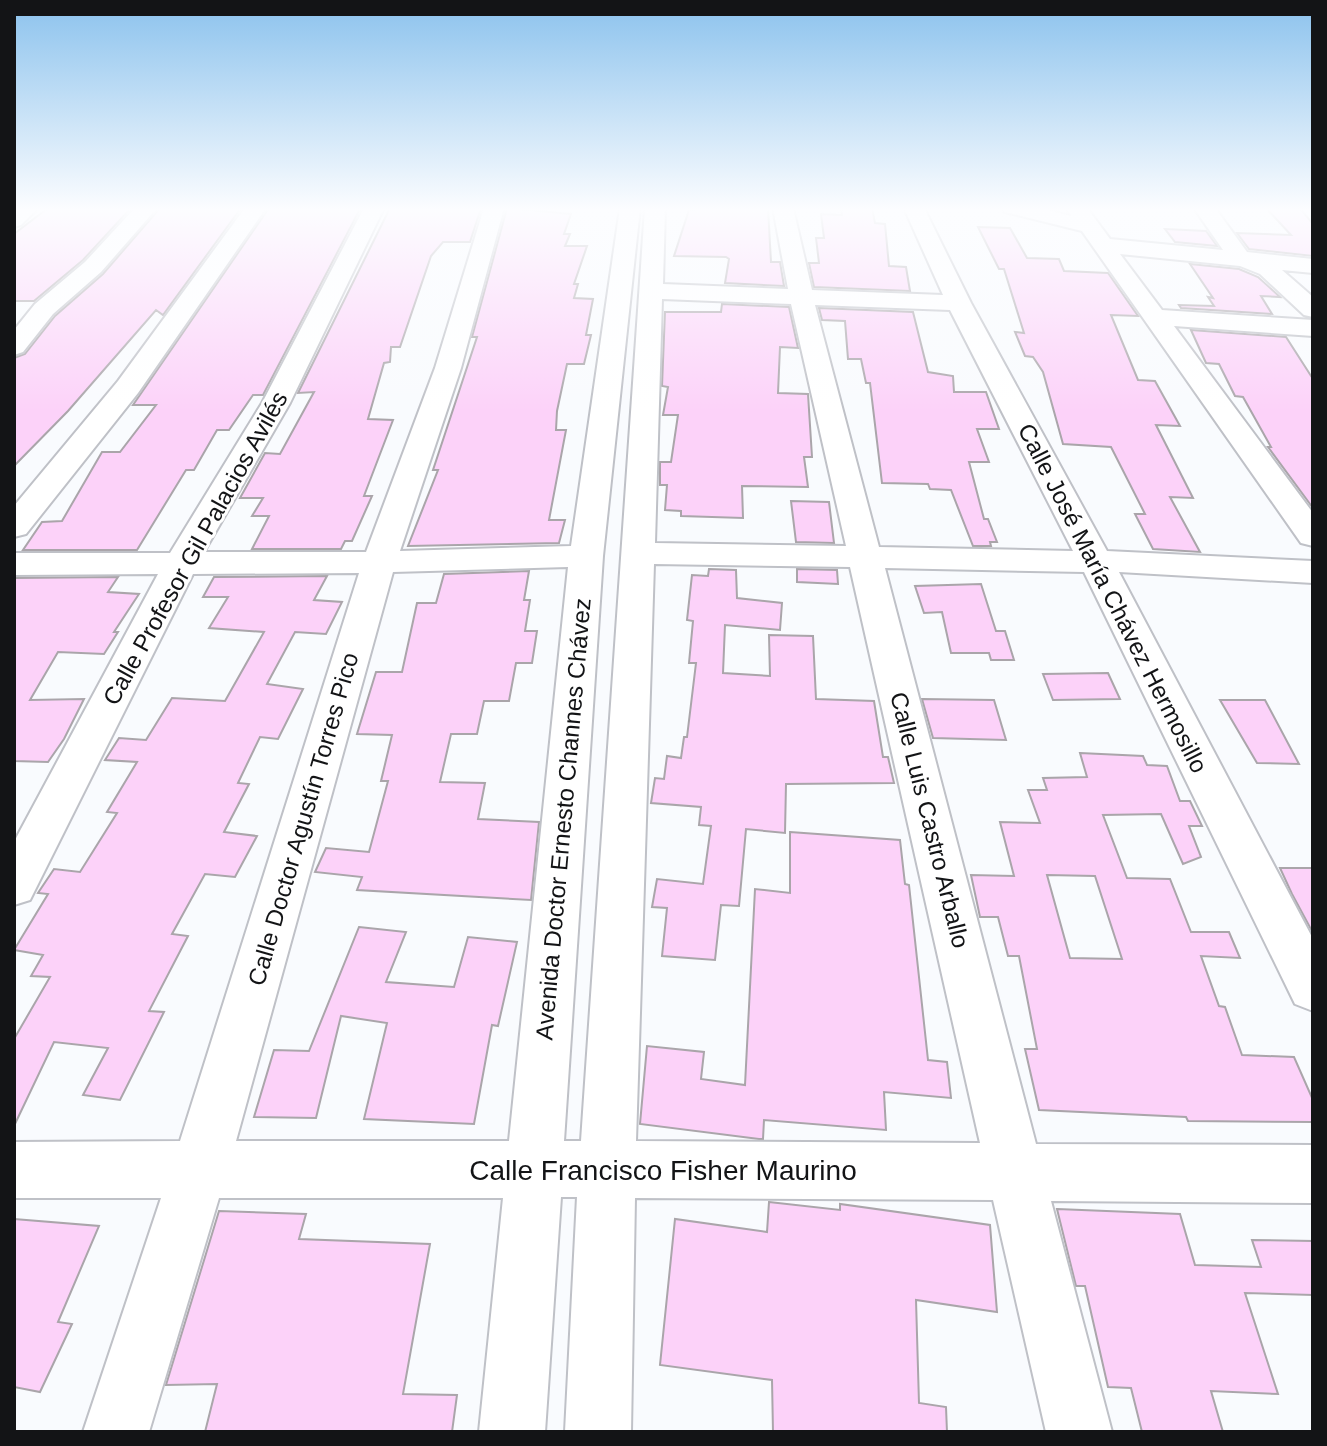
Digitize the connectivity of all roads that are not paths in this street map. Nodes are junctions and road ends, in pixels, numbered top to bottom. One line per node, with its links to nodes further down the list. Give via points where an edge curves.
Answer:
1 (83, 275): 17 (street, via 44,309)
2 (208, 275): 18 (street, via 128,387)
3 (340, 275): 25 (street, Calle Profesor Gil Palacios Avilés, via 276,403)
4 (475, 275): 23 (street, Calle Doctor Agustín Torres Pico, via 448,368)
5 (621, 275): 22 (street, Avenida Doctor Ernesto Channes Chávez)
6 (650, 275): 11 (street)
7 (797, 275): 12 (street, Calle Luis Castro Arballo)
8 (946, 275): 13 (street, Calle José María Chávez Hermosillo)
9 (1123, 275): 15 (street)
10 (1275, 275): 14 (street)
11 (649, 291): 12 (street); 20 (street)
12 (801, 296): 13 (street); 21 (street, Calle Luis Castro Arballo)
13 (959, 303): 24 (street, Calle José María Chávez Hermosillo)
14 (1313, 310)
15 (1152, 317): 16 (street); 19 (street)
16 (1313, 328)
17 (14, 347)
18 (14, 527)
19 (1313, 536)
20 (636, 553): 21 (street); 32 (street)
21 (864, 555): 24 (street); 34 (street, Calle Luis Castro Arballo)
22 (586, 556): 23 (street); 31 (street, Avenida Doctor Ernesto Channes Chávez)
23 (379, 562): 25 (street); 30 (street, Calle Doctor Agustín Torres Pico)
24 (1096, 562): 27 (street); 29 (street, Calle José María Chávez Hermosillo)
25 (181, 563): 26 (street); 28 (street, Calle Profesor Gil Palacios Avilés)
26 (14, 564)
27 (1313, 572)
28 (14, 886)
29 (1313, 988)
30 (200, 1168): 31 (street, Calle Francisco Fisher Maurino); 33 (street, Calle Francisco Fisher Maurino); 36 (street, Calle Doctor Agustín Torres Pico)
31 (533, 1168): 32 (street, Calle Francisco Fisher Maurino); 37 (street, Avenida Doctor Ernesto Channes Chávez)
32 (607, 1169): 34 (street, Calle Francisco Fisher Maurino); 38 (street)
33 (14, 1170)
34 (1018, 1172): 35 (street, Calle Francisco Fisher Maurino); 39 (street, Calle Luis Castro Arballo)
35 (1313, 1174)
36 (116, 1432)
37 (512, 1432)
38 (598, 1432)
39 (1079, 1432)

